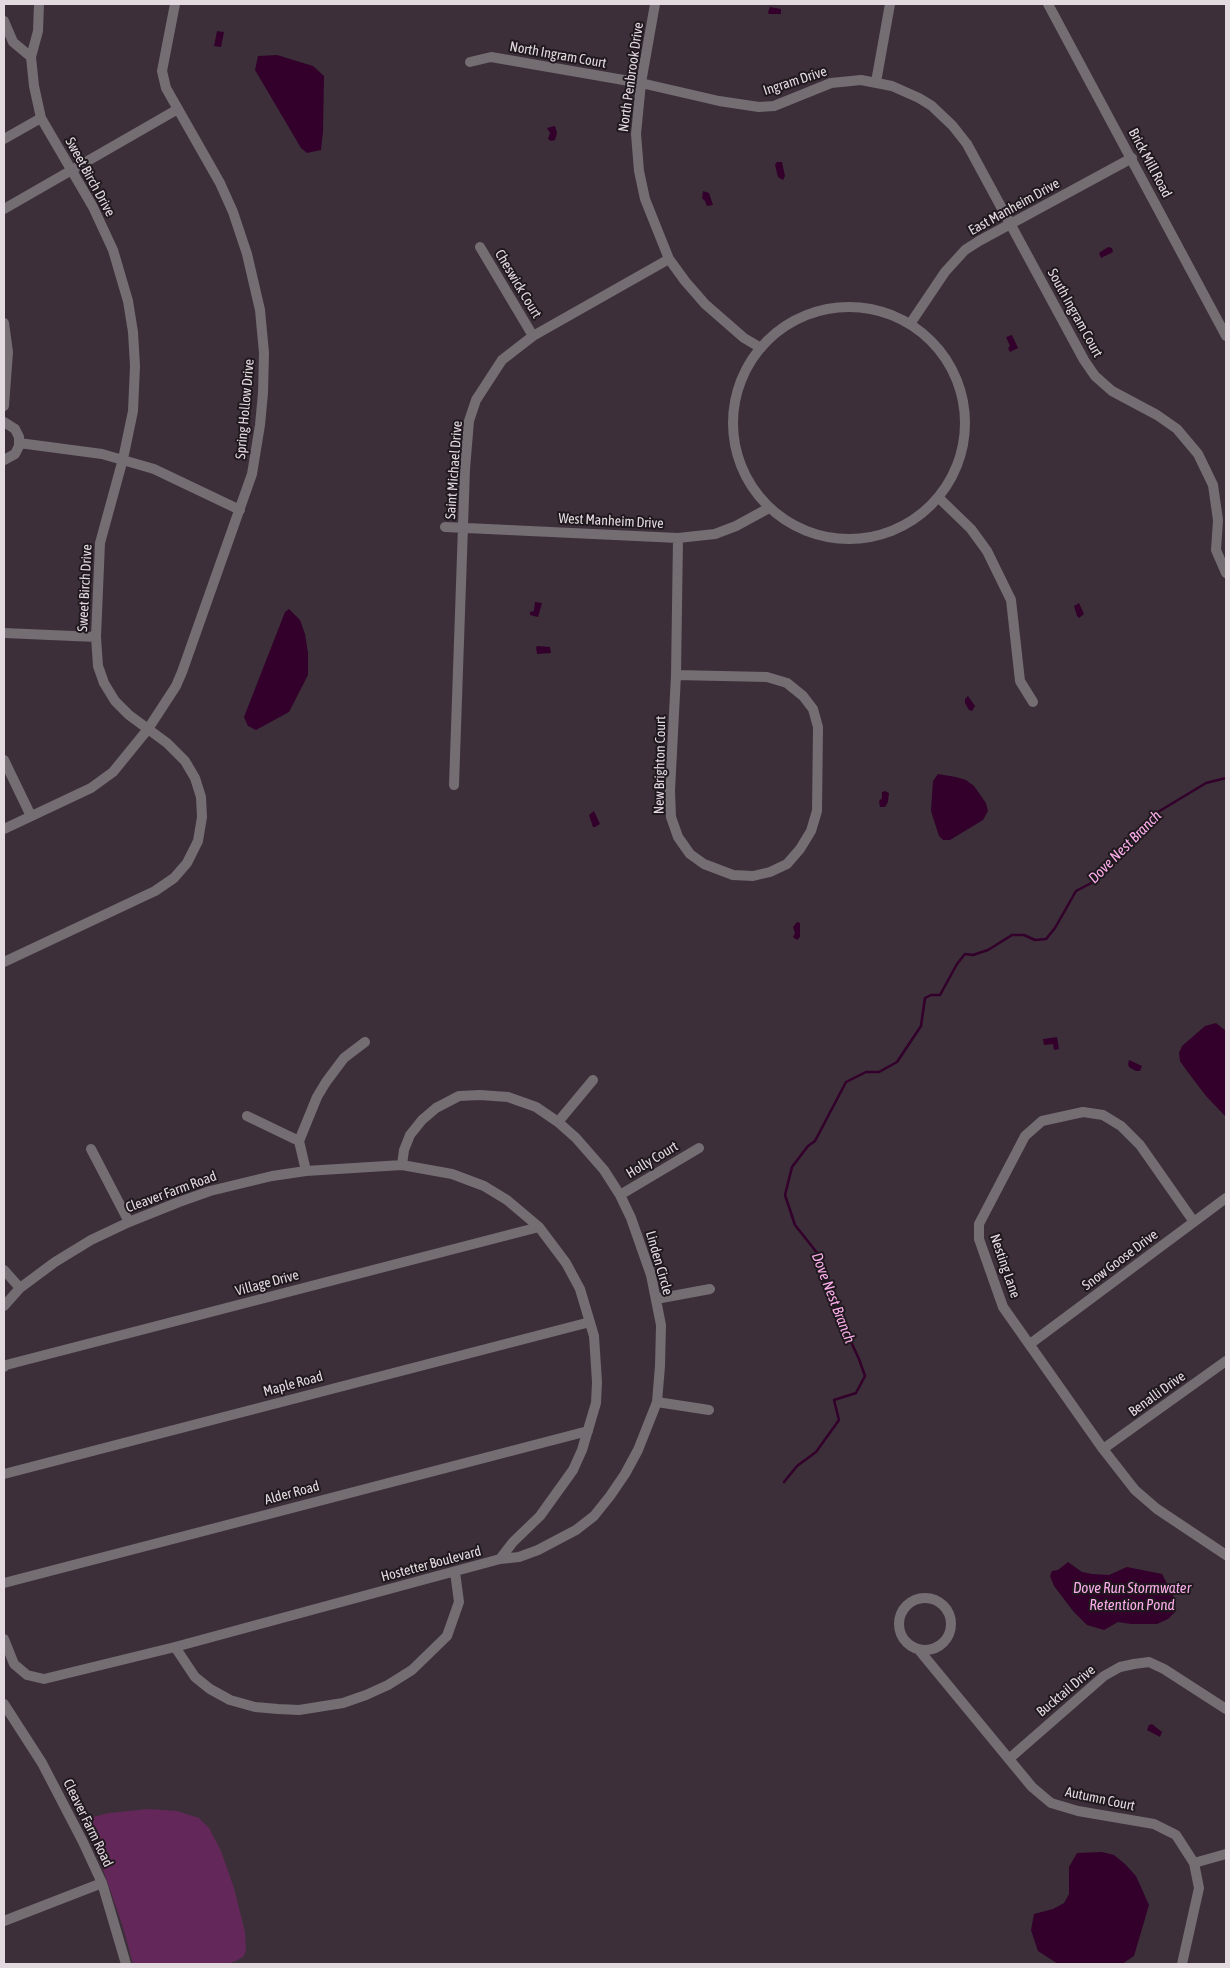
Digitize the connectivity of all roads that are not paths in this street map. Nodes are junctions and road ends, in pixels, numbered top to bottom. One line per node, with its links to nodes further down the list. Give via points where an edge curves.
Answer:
1 (39, 4): 7 (street, Sweet Birch Drive, via 38,31)
2 (175, 4): 11 (street, Spring Hollow Drive, via 162,71 166,88)
3 (656, 4): 10 (street, North Penbrook Drive)
4 (890, 4): 9 (street)
5 (1048, 4): 14 (street, Brick Mill Road)
6 (4, 21): 7 (street, via 13,42)
7 (31, 57): 12 (street, Sweet Birch Drive)
8 (470, 62): 10 (street, North Ingram Court, via 491,57)
9 (876, 82): 10 (street, Ingram Drive, via 849,80 830,83 774,106 759,107); 17 (street, Ingram Drive, via 919,98 952,125 967,144)
10 (641, 83): 19 (street, North Penbrook Drive, via 636,134 639,171 648,208)
11 (178, 109): 15 (street); 32 (street, Spring Hollow Drive, via 233,212 260,310 264,353 260,426 252,474)
12 (41, 118): 13 (street); 15 (street, Sweet Birch Drive)
13 (4, 138)
14 (1132, 158): 17 (street, East Manheim Drive); 23 (street, Brick Mill Road)
15 (71, 170): 16 (street); 29 (street, Sweet Birch Drive, via 113,250 128,301 133,332 134,391)
16 (4, 209)
17 (1010, 224): 21 (street, East Manheim Drive, via 979,240 954,261); 36 (street, South Ingram Court, via 1084,360 1096,376 1112,391 1177,429 1198,454 1214,485 1218,520 1216,550)
18 (480, 247): 22 (street, Cheswick Court)
19 (669, 259): 22 (street, Saint Michael Drive); 24 (street, North Penbrook Drive, via 705,304 744,338)
20 (4, 324): 25 (street, via 8,352)
21 (910, 324): 24 (street, via 866,308 843,307 798,319); 30 (street, via 946,358 960,385 964,404 966,424 959,463)
22 (533, 336): 34 (street, Saint Michael Drive, via 502,360 476,400 469,420)
23 (1226, 336)
24 (761, 348): 31 (street, via 739,386 733,430 743,472)
25 (4, 406)
26 (4, 422): 27 (street, via 15,429)
27 (19, 443): 28 (street, via 15,454); 29 (street, via 78,450)
28 (4, 460)
29 (122, 460): 32 (street, via 154,469); 38 (street, Sweet Birch Drive, via 100,543)
30 (939, 498): 31 (street, via 906,525 866,539 845,540 804,531); 40 (street, via 971,529 987,551 1011,600 1020,681)
31 (769, 508): 35 (street, West Manheim Drive, via 715,534)
32 (240, 510): 41 (street, Spring Hollow Drive, via 176,686)
33 (445, 526): 34 (street, West Manheim Drive)
34 (464, 526): 35 (street, West Manheim Drive); 43 (street, Saint Michael Drive)
35 (678, 538): 39 (street, New Brighton Court)
36 (1226, 573)
37 (4, 634): 38 (street)
38 (96, 637): 41 (street, Sweet Birch Drive, via 98,666 104,683 115,701)
39 (676, 675): 39 (street, New Brighton Court, via 670,791 671,818 678,837 690,854 704,864 732,875 753,876 787,864 811,832 817,811 818,728 813,709 787,683 767,677)
40 (1033, 702)
41 (148, 729): 44 (street, Spring Hollow Drive, via 113,772 91,788); 46 (street, Sweet Birch Drive, via 185,761 201,797 198,841 187,862 174,878 156,891)
42 (4, 760): 44 (street)
43 (454, 785)
44 (31, 816): 45 (street, Spring Hollow Drive)
45 (4, 829)
46 (4, 962)
47 (365, 1042): 51 (street, via 344,1058 326,1082)
48 (593, 1080): 50 (street)
49 (247, 1116): 51 (street)
50 (558, 1122): 54 (street, Linden Circle, via 536,1108 508,1097 459,1096 422,1120 410,1135); 56 (street, Linden Circle, via 604,1170)
51 (299, 1141): 55 (street)
52 (699, 1148): 56 (street, Holly Court)
53 (91, 1150): 58 (street)
54 (402, 1165): 55 (street, Cleaver Farm Road); 60 (street, Hostetter Boulevard, via 452,1174 484,1186 507,1200)
55 (306, 1171): 58 (street, Cleaver Farm Road, via 210,1191)
56 (620, 1195): 64 (street, Linden Circle, via 642,1246)
57 (1226, 1198): 59 (street, Snow Goose Drive)
58 (129, 1222): 62 (street, Cleaver Farm Road, via 91,1240)
59 (1194, 1222): 67 (street, Snow Goose Drive); 67 (street, Nesting Lane, via 1140,1145 1121,1126 1103,1115 1083,1112 1042,1121 1025,1136 979,1224 979,1239 1004,1307)
60 (539, 1227): 66 (street, Hostetter Boulevard, via 566,1263 580,1290); 69 (street, Village Drive)
61 (4, 1270): 62 (street)
62 (20, 1288): 65 (street, Cleaver Farm Road)
63 (710, 1289): 64 (street)
64 (656, 1299): 70 (street, Linden Circle, via 661,1325)
65 (4, 1306)
66 (590, 1322): 72 (street, Hostetter Boulevard, via 597,1355 597,1382 596,1402); 74 (street, Maple Road)
67 (1030, 1344): 73 (street, Nesting Lane)
68 (1226, 1361): 73 (street, Benalli Drive)
69 (4, 1367)
70 (657, 1402): 71 (street); 76 (street, Linden Circle, via 626,1474 594,1516 576,1530 538,1550)
71 (709, 1410)
72 (588, 1431): 76 (street, Hostetter Boulevard, via 564,1485); 78 (street, Alder Road)
73 (1103, 1449): 75 (street, Nesting Lane, via 1135,1490 1157,1509)
74 (4, 1474)
75 (1226, 1555)
76 (500, 1559): 77 (street, Hostetter Boulevard)
77 (455, 1572): 80 (street, Hostetter Boulevard); 80 (street, via 459,1602 447,1636 412,1670 388,1685 343,1703 299,1710 255,1707 230,1700 195,1678)
78 (4, 1582)
79 (4, 1639): 80 (street, via 14,1664 27,1675 44,1679)
80 (175, 1646)
81 (919, 1650): 81 (street, Autumn Court, via 940,1646 947,1639 951,1626 948,1611 939,1602 928,1598 910,1603 899,1620 904,1640); 84 (street, Autumn Court)
82 (4, 1704): 87 (street, Cleaver Farm Road, via 71,1815)
83 (1226, 1709): 84 (street, Bucktail Drive, via 1164,1669 1149,1662 1134,1664 1104,1676)
84 (1010, 1758): 86 (street, Autumn Court, via 1032,1787 1051,1803 1154,1824 1176,1835)
85 (1226, 1854): 86 (street)
86 (1194, 1863): 90 (street, Autumn Court, via 1199,1888)
87 (102, 1883): 88 (street); 89 (street, Cleaver Farm Road)
88 (4, 1921)
89 (126, 1964)
90 (1182, 1964)

